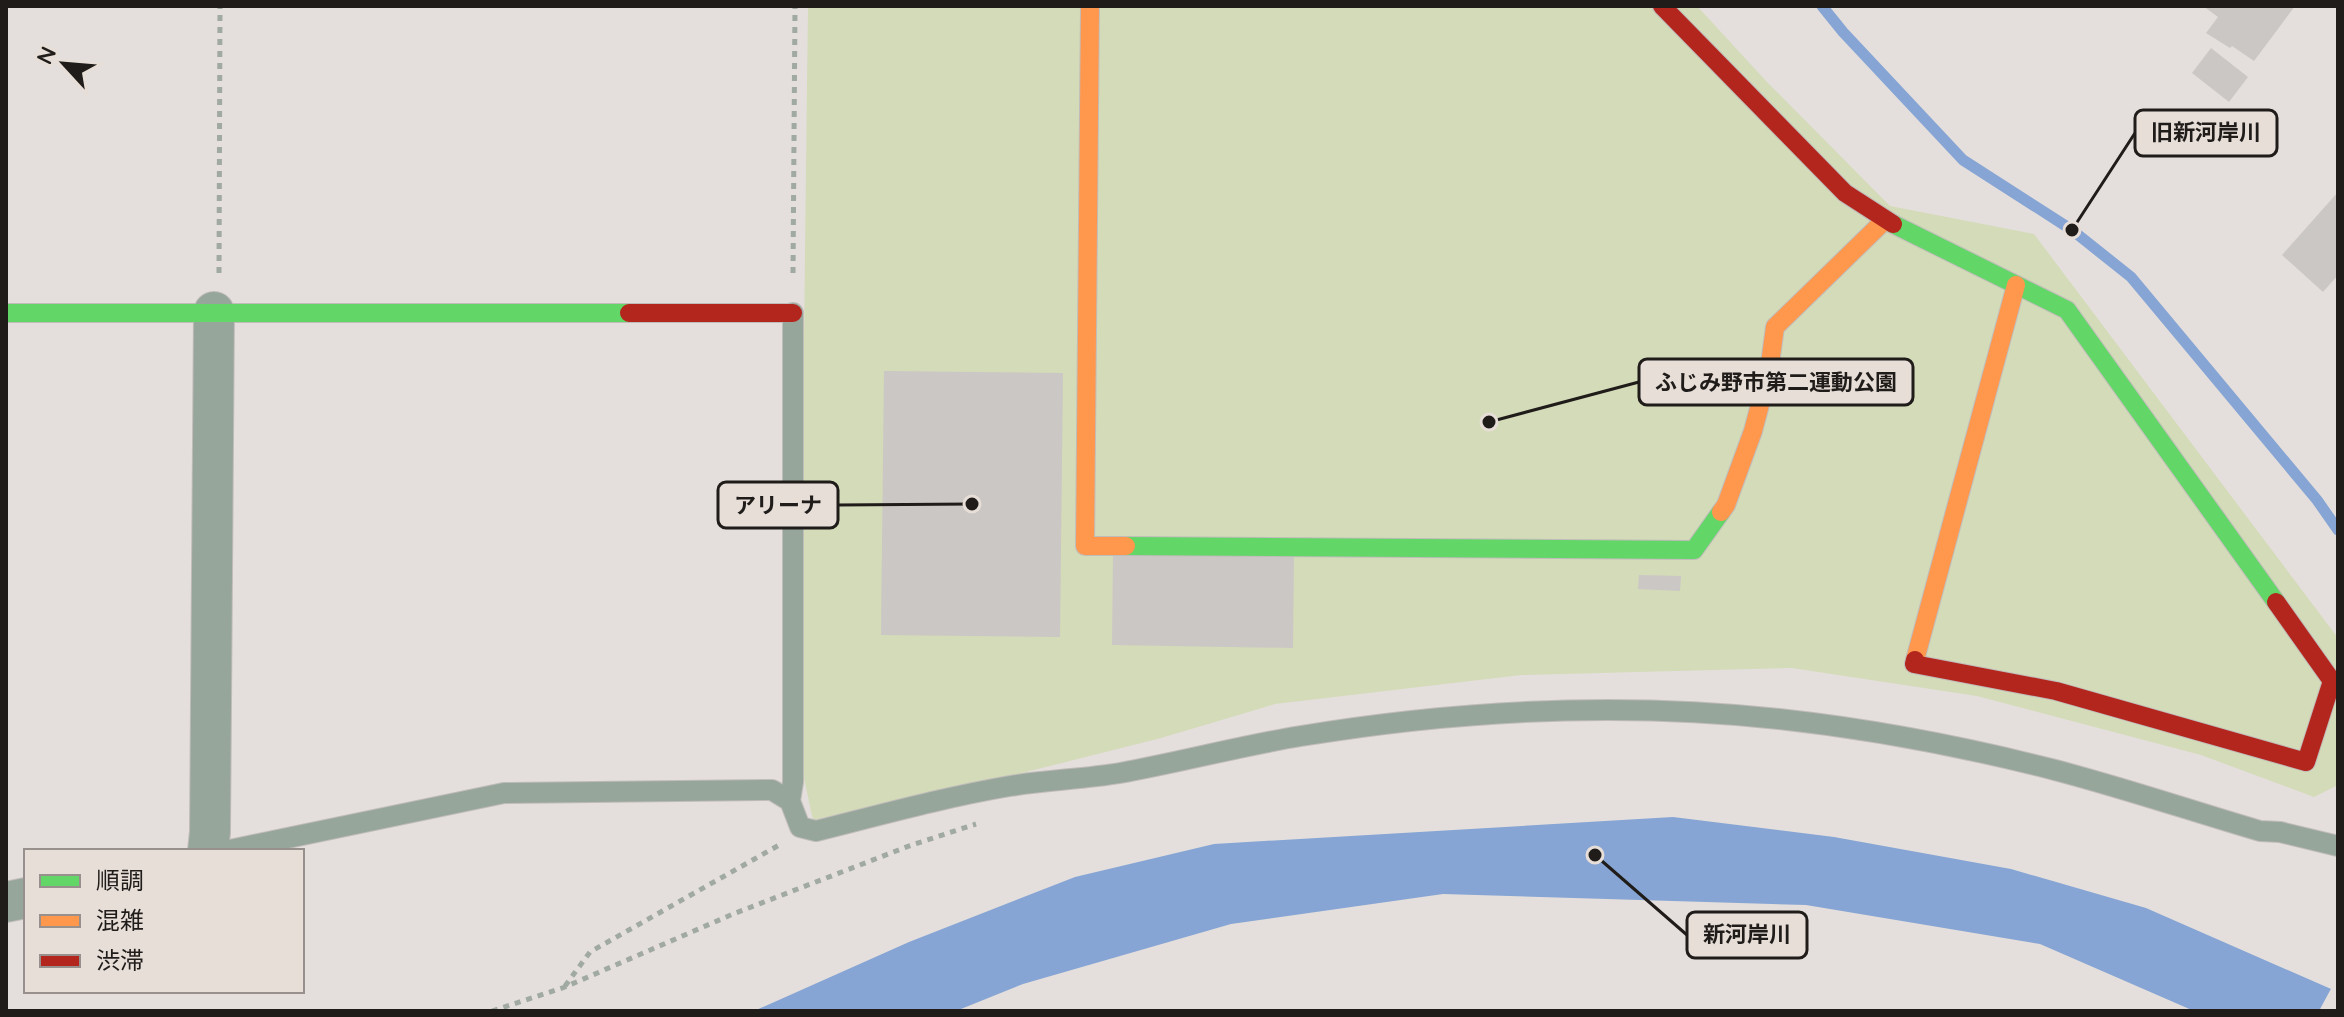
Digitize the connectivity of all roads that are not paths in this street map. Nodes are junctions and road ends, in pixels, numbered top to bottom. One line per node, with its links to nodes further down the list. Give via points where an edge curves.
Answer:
1 (1090, 6): 3 (street, via 1085,546 1694,550 1726,505 1753,431 1775,327)
2 (1662, 6): 3 (street, via 1845,193)
3 (1885, 220): 4 (street)
4 (2016, 285): 4 (street, via 2067,310 2332,681 2306,762 2056,691 1914,664)
5 (215, 312): 6 (street); 7 (street); 10 (street)
6 (6, 313)
7 (793, 313): 8 (lane)
8 (790, 801): 9 (lane, via 800,827 816,831 1010,786 1119,773 1300,736 1477,714 1625,710 1783,719 1881,734 2057,771 2260,831); 11 (lane, via 772,790 504,793)
9 (2338, 846)
10 (208, 849)
11 (235, 849)

